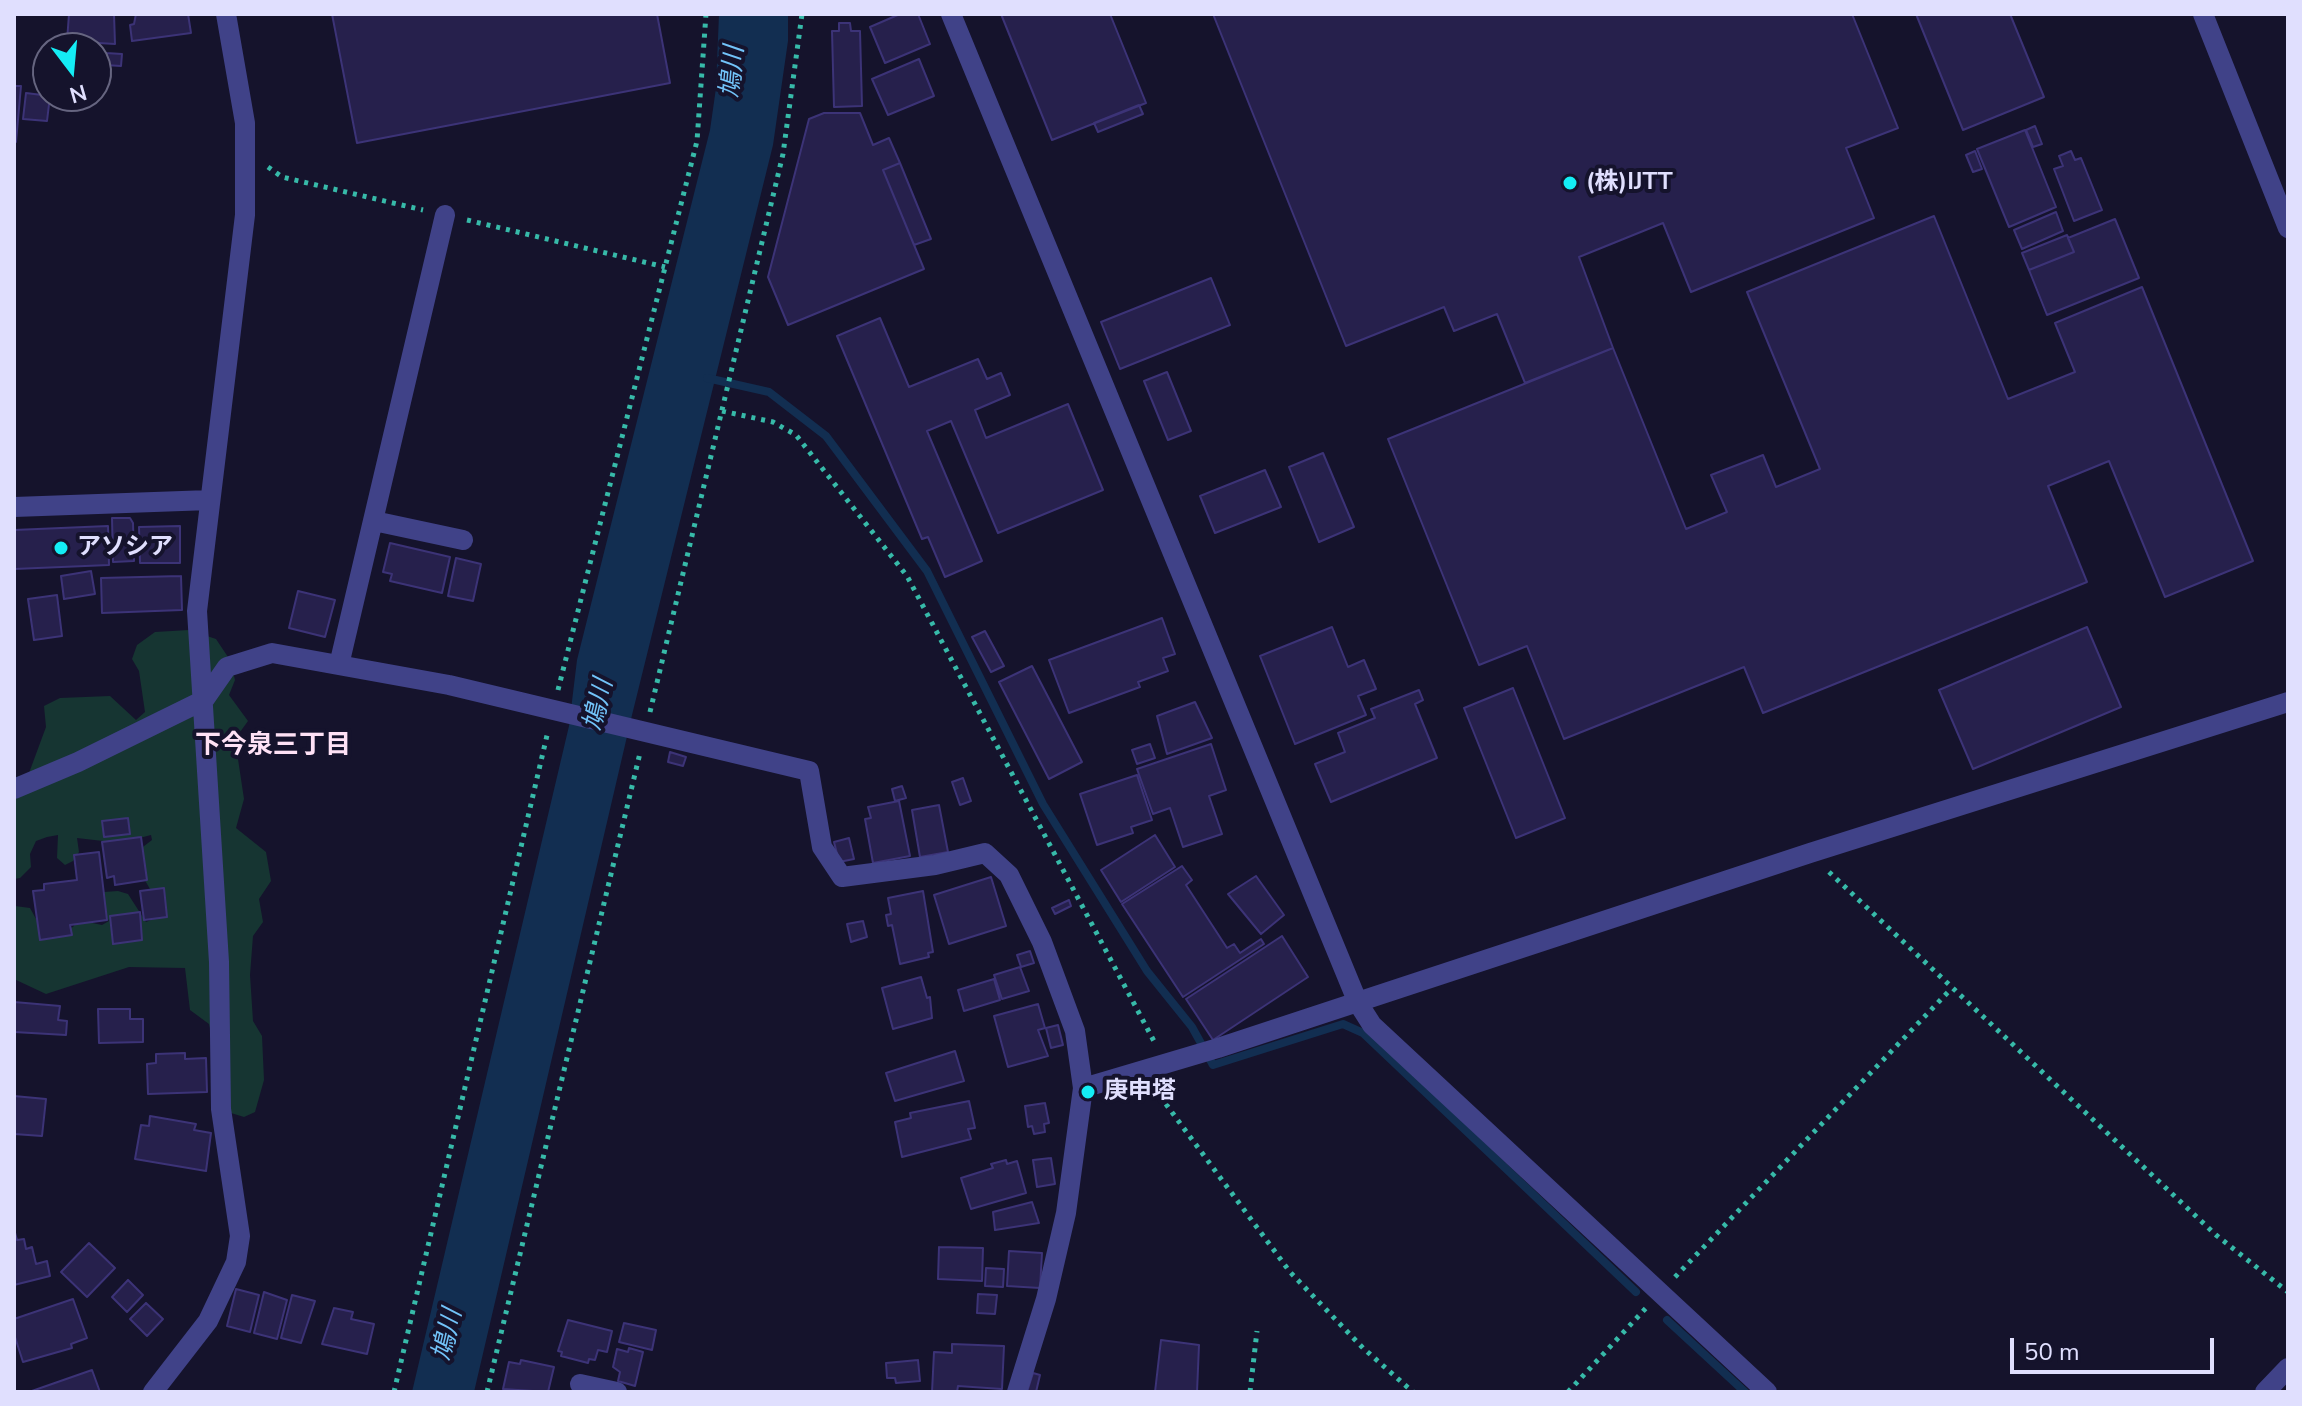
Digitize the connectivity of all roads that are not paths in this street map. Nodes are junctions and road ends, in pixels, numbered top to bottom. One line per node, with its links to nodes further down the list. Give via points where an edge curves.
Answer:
1 (226, 14): 6 (street, via 245,123 245,215)
2 (951, 14): 14 (street)
3 (2203, 14): 5 (street)
4 (445, 215): 8 (street)
5 (2288, 228)
6 (210, 500): 7 (street); 11 (street, via 197,611)
7 (14, 507)
8 (374, 521): 9 (street); 10 (street)
9 (463, 540)
10 (339, 665): 11 (street, via 272,653 248,658 227,667); 15 (street, via 449,685 809,771 822,847 842,877 985,853 1009,875 1042,942 1075,1031)
11 (204, 700): 13 (street); 18 (street, via 219,962 221,1109 240,1236 236,1262 208,1321)
12 (2288, 702): 14 (street)
13 (14, 789)
14 (1358, 1003): 15 (street); 21 (street, via 1372,1025)
15 (1083, 1088): 20 (street, via 1066,1213)
16 (2288, 1368): 22 (street)
17 (580, 1384): 19 (street)
18 (153, 1392)
19 (617, 1392)
20 (1017, 1392)
21 (1767, 1392)
22 (2265, 1392)

